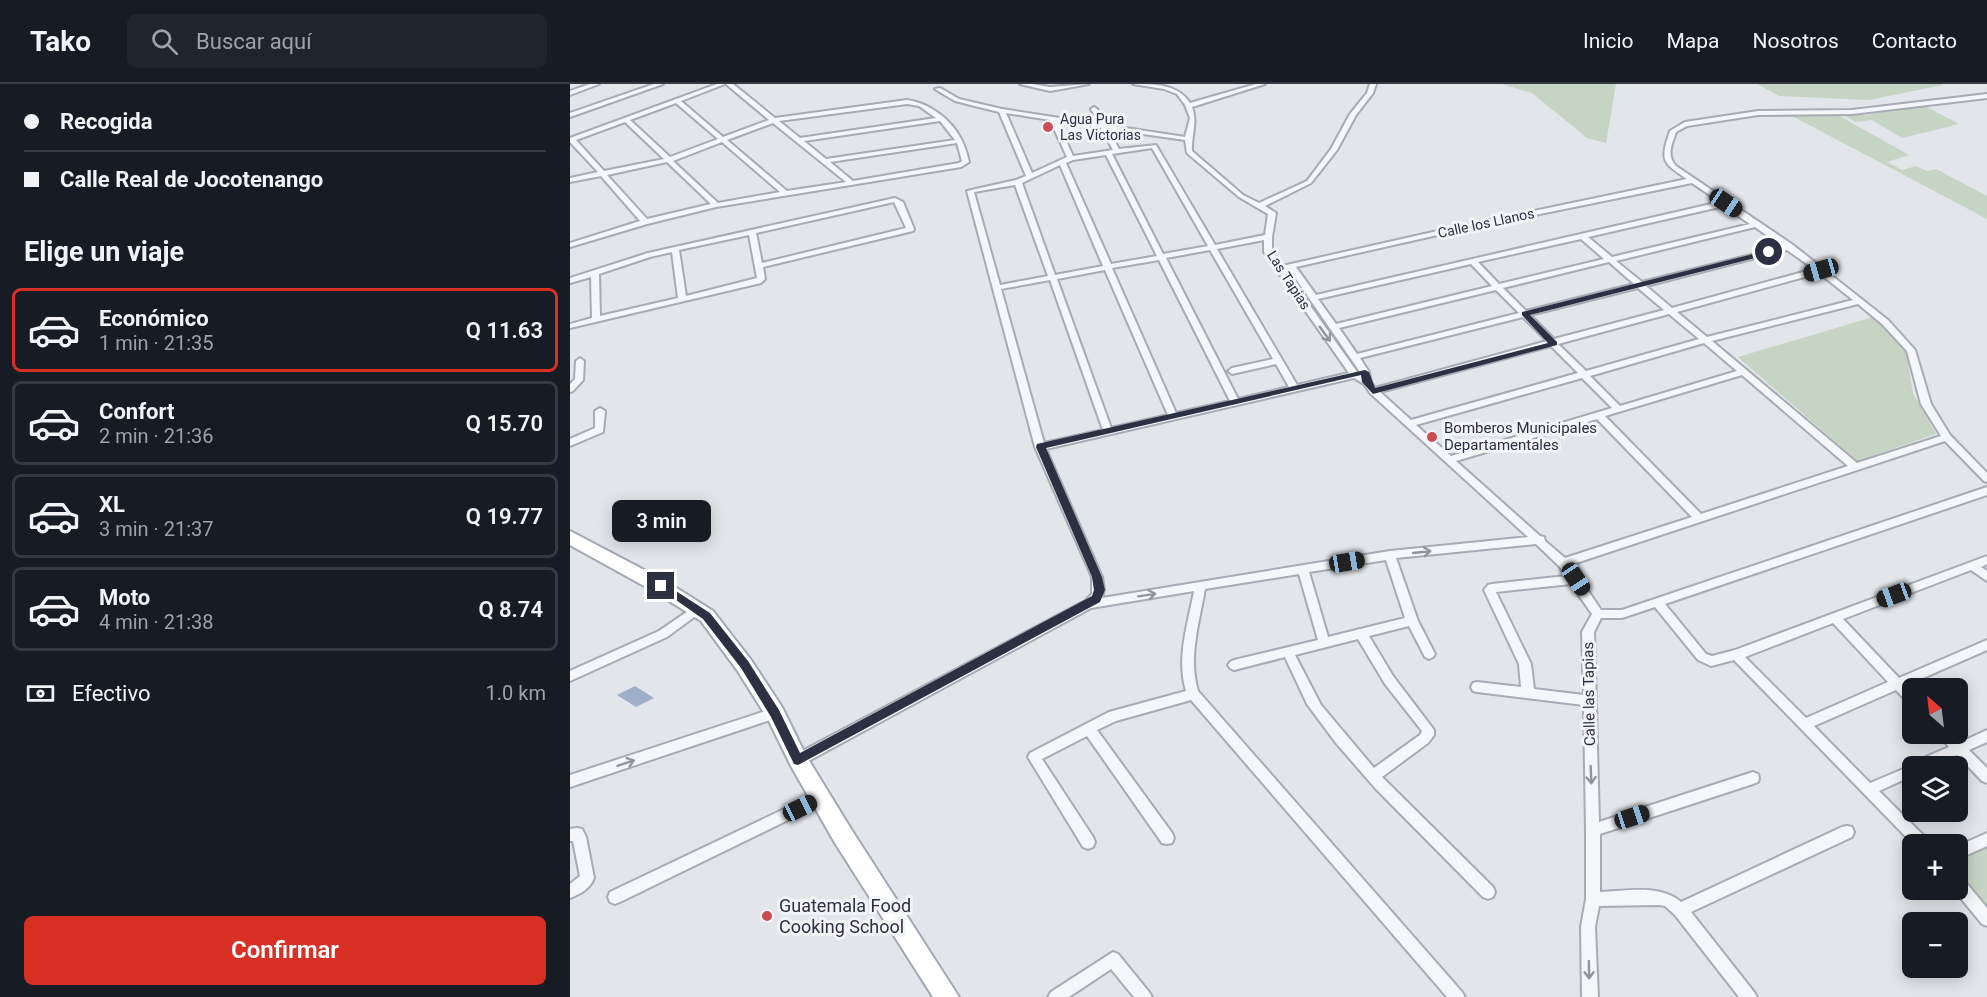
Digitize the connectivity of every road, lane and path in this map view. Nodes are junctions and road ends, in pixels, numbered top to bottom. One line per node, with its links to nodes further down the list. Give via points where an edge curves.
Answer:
1 (596, 84): 11 (street)
2 (660, 84): 17 (street)
3 (722, 84): 13 (street)
4 (729, 84): 21 (street)
5 (1023, 84): 6 (street, via 1050,89)
6 (1086, 84)
7 (1136, 84): 14 (street, via 1177,90)
8 (1262, 84): 14 (street)
9 (1373, 84): 43 (street, via 1334,150 1309,182)
10 (938, 88): 16 (street, via 957,100)
11 (570, 93)
12 (1987, 96): 37 (street, via 1852,112 1758,113 1678,126 1666,157)
13 (677, 101): 18 (street); 25 (street)
14 (1188, 106): 23 (street, via 1193,118)
15 (1094, 109): 22 (street)
16 (1002, 111): 20 (street); 35 (street)
17 (570, 115)
18 (626, 119): 24 (street); 31 (street)
19 (940, 119): 21 (street, via 919,103 907,102); 26 (street); 27 (street)
20 (1053, 119): 22 (street); 30 (street)
21 (774, 120): 25 (street); 26 (street)
22 (1103, 127): 23 (street); 28 (street)
23 (1188, 139): 43 (street, via 1190,152 1236,192)
24 (571, 140): 34 (street)
25 (723, 140): 31 (street); 40 (street)
26 (799, 140): 32 (street)
27 (959, 141): 32 (street); 39 (street, via 964,164)
28 (1117, 151): 29 (street); 51 (street, via 1154,146)
29 (1108, 153): 30 (street); 54 (street)
30 (1071, 158): 33 (street)
31 (669, 160): 34 (street); 42 (street)
32 (825, 161): 39 (street)
33 (1062, 162): 35 (street); 58 (street)
34 (601, 173): 36 (street); 44 (street)
35 (1030, 177): 38 (street)
36 (570, 180)
37 (1694, 180): 41 (street); 59 (street, Calle los Llanos)
38 (1017, 182): 63 (street); 67 (street, via 969,192)
39 (852, 183): 40 (street)
40 (785, 193): 42 (street)
41 (1726, 203): 45 (street); 48 (street)
42 (716, 205): 44 (street)
43 (1259, 206): 49 (street, Las Tapias, via 1272,213)
44 (645, 222): 50 (street)
45 (1756, 224): 52 (street); 55 (street)
46 (752, 232): 53 (street); 57 (street); 57 (street, via 895,200 910,229)
47 (570, 235): 50 (street)
48 (1582, 236): 55 (street); 56 (street)
49 (1268, 237): 51 (street); 60 (street, Las Tapias, via 1268,252)
50 (573, 244)
51 (1211, 247): 54 (street); 80 (street)
52 (1790, 247): 61 (street); 65 (street)
53 (675, 249): 62 (street); 69 (street)
54 (1160, 256): 58 (street); 89 (street)
55 (1610, 260): 65 (street); 66 (street)
56 (1473, 262): 66 (street); 68 (street)
57 (759, 266): 69 (street, via 758,281)
58 (1107, 267): 63 (street); 93 (street)
59 (1292, 267): 60 (street, Calle los Llanos); 68 (street, Las Tapias)
60 (1279, 269): 84 (street, Las Tapias, one-way to 84)
61 (1821, 270): 70 (street); 71 (street)
62 (596, 272): 64 (street); 73 (street)
63 (1052, 277): 67 (street); 95 (street)
64 (570, 281)
65 (1640, 285): 71 (street); 72 (street)
66 (1498, 287): 72 (street); 75 (street)
67 (996, 288): 98 (street)
68 (1313, 298): 75 (street, Las Tapias)
69 (682, 299): 73 (street)
70 (1860, 301): 76 (street); 96 (street, via 1911,350 1921,395)
71 (1672, 312): 76 (street); 77 (street)
72 (1524, 314): 77 (street); 78 (street)
73 (596, 319): 74 (street)
74 (570, 326)
75 (1333, 327): 78 (street, Las Tapias)
76 (1706, 340): 82 (street); 83 (street)
77 (1554, 344): 83 (street); 88 (street)
78 (1354, 357): 85 (street, Las Tapias)
79 (580, 361): 87 (street, via 579,380)
80 (1278, 361): 81 (street); 86 (street)
81 (1233, 370)
82 (1743, 372): 90 (street); 100 (street)
83 (1584, 373): 90 (street); 94 (street)
84 (1354, 375): 85 (street); 86 (street)
85 (1366, 377): 88 (street)
86 (1294, 388): 89 (street)
87 (570, 389)
88 (1373, 391): 94 (street)
89 (1235, 402): 93 (street)
90 (1618, 409): 92 (street)
91 (600, 411): 97 (street, via 600,430)
92 (1599, 415): 99 (street); 103 (street)
93 (1173, 416): 95 (street)
94 (1409, 424): 99 (street)
95 (1108, 431): 98 (street)
96 (1947, 437): 100 (street); 101 (street)
97 (570, 443)
98 (1040, 447): 115 (street, via 1097,577 1100,590)
99 (1451, 459): 105 (street)
100 (1856, 467): 103 (street)
101 (1987, 479)
102 (1987, 491): 114 (street)
103 (1699, 518): 108 (street)
104 (570, 537): 116 (main road)
105 (1539, 540): 106 (street, one-way to 105); 108 (street)
106 (1390, 555): 110 (street); 119 (street)
107 (1987, 560): 109 (street)
108 (1563, 563): 112 (street)
109 (1973, 566): 111 (street); 118 (street)
110 (1303, 569): 113 (street); 121 (street)
111 (1987, 577)
112 (1576, 579): 117 (street); 131 (street, via 1490,590 1525,664)
113 (1200, 586): 115 (street, one-way to 113); 132 (street, via 1187,665)
114 (1657, 602): 117 (street, via 1622,614); 125 (street, via 1707,660)
115 (1089, 604): 141 (street)
116 (697, 609): 127 (street, via 663,634); 134 (main road, via 707,616 744,665)
117 (1598, 614): 133 (street, Calle las Tapias, via 1588,632)
118 (1834, 617): 125 (street); 128 (street)
119 (1412, 621): 120 (street); 124 (street)
120 (1361, 634): 121 (street); 142 (street, via 1389,680 1428,730 1424,739)
121 (1324, 642): 123 (street)
122 (1987, 645): 128 (street)
123 (1288, 651): 126 (street); 142 (street, via 1321,715)
124 (1429, 654)
125 (1736, 655): 135 (street)
126 (1234, 665)
127 (570, 676)
128 (1897, 683): 130 (street); 135 (street)
129 (1477, 687): 131 (street)
130 (1902, 688)
131 (1528, 693): 133 (street)
132 (1193, 694): 136 (street, via 1125,711); 167 (street)
133 (1590, 701): 149 (street, Calle las Tapias, one-way to 149)
134 (775, 713): 141 (main road); 146 (street, one-way to 134)
135 (1804, 724): 147 (street)
136 (1089, 729): 153 (street); 155 (street, via 1034,757)
137 (1987, 736): 139 (street)
138 (1956, 744): 139 (street)
139 (1960, 748): 140 (street); 144 (street)
140 (1942, 756)
141 (798, 760): 148 (main road)
142 (1374, 775): 158 (street)
143 (1902, 775): 147 (street)
144 (1987, 777)
145 (1753, 778): 149 (street)
146 (570, 782)
147 (1868, 790): 151 (street)
148 (820, 798): 160 (street); 164 (main road)
149 (1593, 830): 161 (street, Calle las Tapias)
150 (1847, 832): 162 (street)
151 (1912, 834)
152 (570, 835): 157 (street, via 579,837 587,878)
153 (1167, 838)
154 (1987, 839): 156 (street)
155 (1088, 842)
156 (1968, 848)
157 (570, 891)
158 (1488, 892)
159 (1968, 896): 163 (street)
160 (615, 897)
161 (1593, 899): 162 (street, via 1659,898); 168 (street, Calle las Tapias, one-way to 168, via 1588,927)
162 (1680, 910): 169 (street)
163 (1987, 920)
164 (947, 997)
165 (1056, 997): 166 (street, via 1113,959)
166 (1144, 997)
167 (1457, 997)
168 (1590, 997)
169 (1749, 997)

